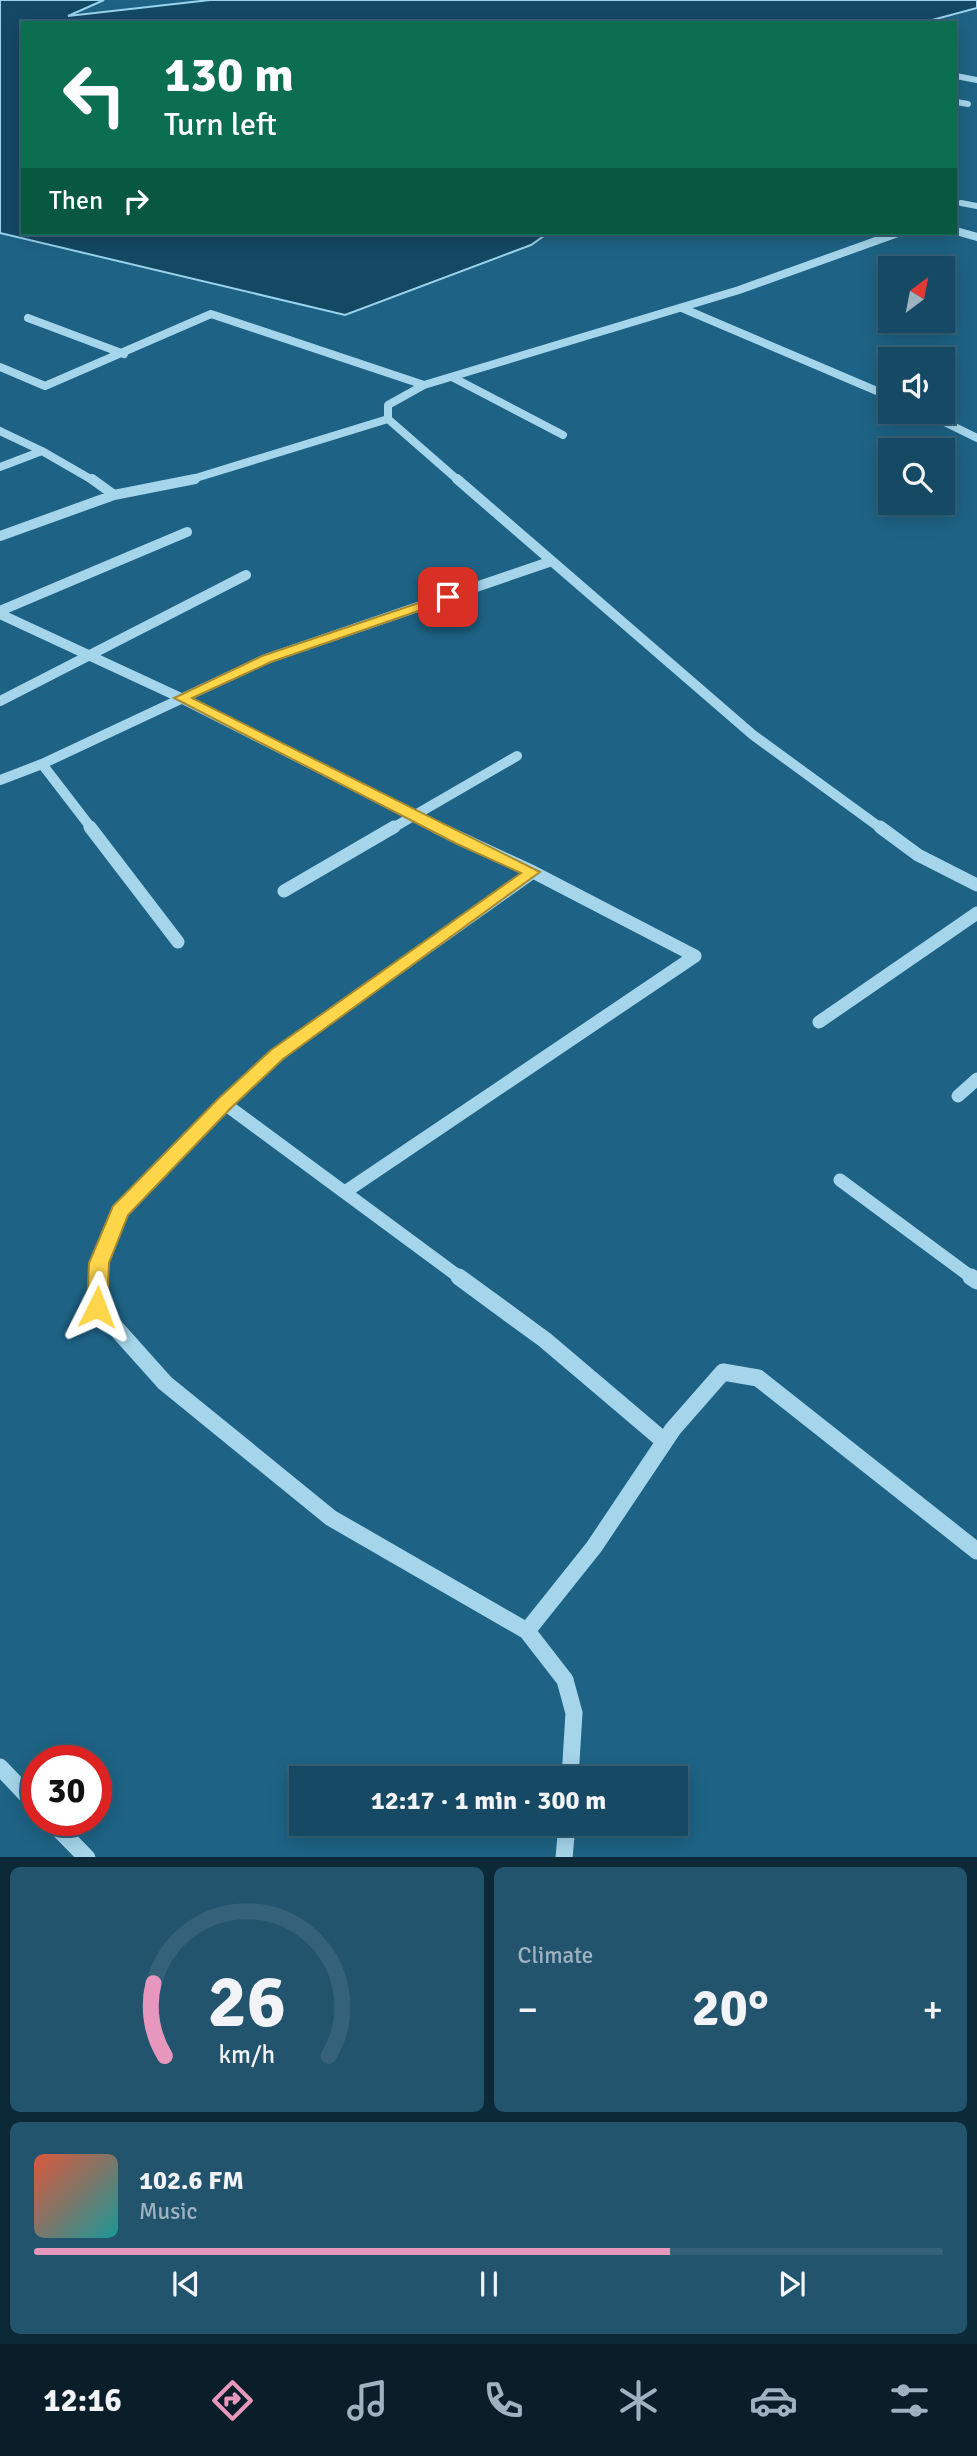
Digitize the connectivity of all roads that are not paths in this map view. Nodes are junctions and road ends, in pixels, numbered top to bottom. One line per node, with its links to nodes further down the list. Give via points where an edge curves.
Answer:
1 (957, 76): 2 (street)
2 (977, 80)
3 (957, 102): 4 (street)
4 (968, 104)
5 (961, 203): 6 (street)
6 (977, 206)
7 (957, 230): 9 (street)
8 (892, 235): 10 (street)
9 (977, 237)
10 (682, 308): 14 (street); 16 (street)
11 (28, 318): 12 (street)
12 (124, 354): 13 (street, via 45,386); 15 (street, via 211,314)
13 (0, 367)
14 (452, 377): 15 (street); 20 (street)
15 (424, 385): 17 (street, via 388,405)
16 (878, 391)
17 (388, 419): 24 (street, via 194,479); 27 (street)
18 (948, 424): 21 (street)
19 (0, 431): 22 (street)
20 (563, 435)
21 (977, 438)
22 (42, 452): 23 (street); 24 (street, via 81,471)
23 (0, 467)
24 (114, 495): 26 (street)
25 (187, 531): 29 (street)
26 (0, 536)
27 (552, 561): 31 (street, via 266,659); 38 (street, via 753,735 918,855)
28 (246, 575): 30 (street)
29 (0, 613): 30 (street)
30 (88, 654): 31 (street); 32 (street)
31 (181, 698): 34 (street); 36 (street)
32 (0, 701)
33 (517, 756): 36 (street)
34 (42, 764): 35 (street); 41 (street)
35 (0, 780)
36 (416, 817): 37 (street); 39 (street)
37 (533, 872): 45 (street, via 277,1055); 47 (street, via 695,956)
38 (977, 885)
39 (284, 891)
40 (977, 913): 42 (street)
41 (178, 942)
42 (819, 1022)
43 (977, 1080): 44 (street)
44 (958, 1096)
45 (225, 1104): 47 (street); 51 (street, via 120,1211 99,1263 97,1307 165,1383 331,1518)
46 (840, 1180): 48 (street)
47 (345, 1192): 49 (street, via 545,1340)
48 (977, 1281)
49 (664, 1441): 50 (street, via 699,1394 723,1372 758,1378); 51 (street, via 602,1537)
50 (977, 1551)
51 (527, 1631): 52 (street, via 565,1681 573,1713)
52 (571, 1766)
53 (0, 1767): 54 (street)
54 (21, 1789)
55 (66, 1836): 57 (street)
56 (566, 1836): 58 (street)
57 (87, 1857)
58 (564, 1857)

